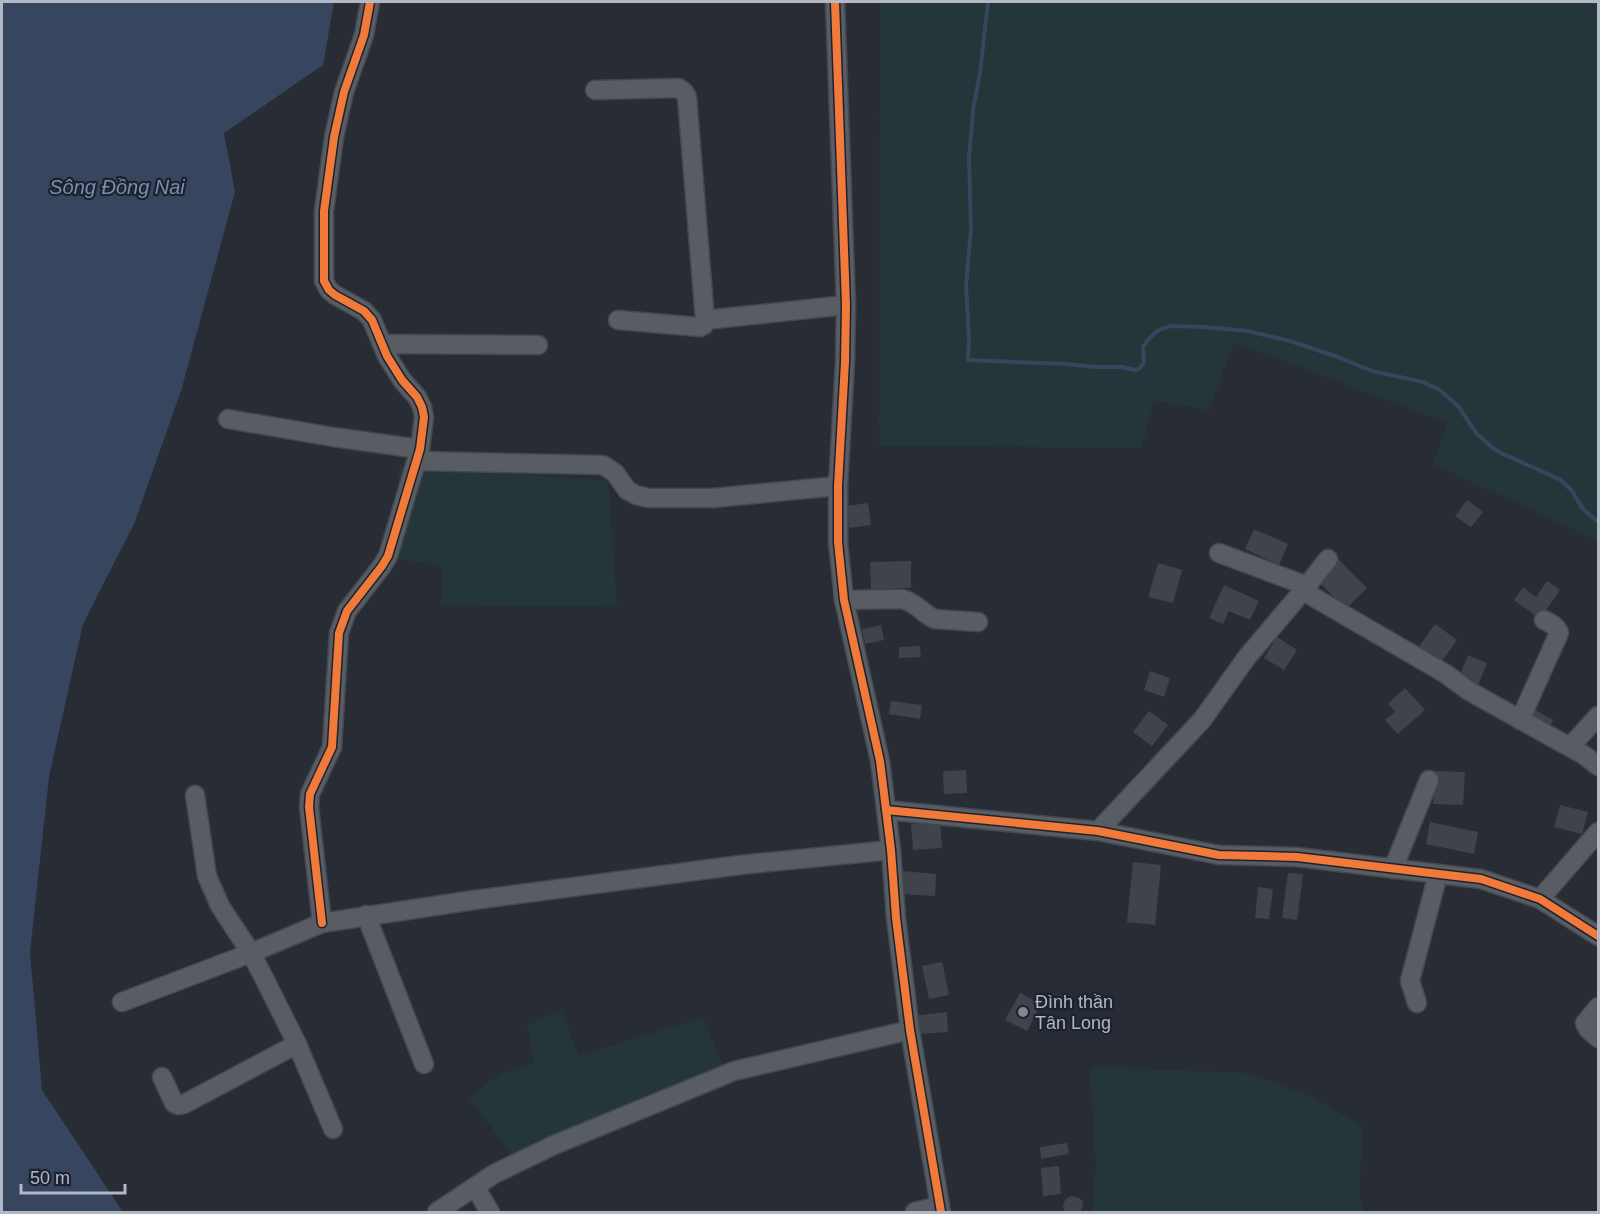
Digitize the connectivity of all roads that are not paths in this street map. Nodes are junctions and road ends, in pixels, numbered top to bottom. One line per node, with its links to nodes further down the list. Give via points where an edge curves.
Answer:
1 (370, 2): 7 (street, via 334,137 324,211 324,281 335,295 364,311)
2 (835, 2): 4 (street)
3 (595, 90): 6 (street, via 679,88 687,97)
4 (846, 305): 6 (street); 11 (street)
5 (618, 320): 6 (street, via 700,327)
6 (705, 320)
7 (382, 344): 8 (street); 10 (street, via 422,408)
8 (538, 345)
9 (228, 419): 10 (street)
10 (419, 455): 11 (street, via 603,465 615,473 627,490 648,498 713,498); 32 (street, via 388,556 347,611 339,633 332,747 310,794 309,807)
11 (838, 486): 15 (street)
12 (1219, 553): 14 (street)
13 (1328, 559): 14 (street)
14 (1305, 589): 19 (street); 25 (street, via 1247,657 1202,720)
15 (844, 600): 17 (street, via 902,599 919,606 935,620); 24 (street, via 880,761)
16 (1544, 620): 19 (street, via 1559,633)
17 (978, 622)
18 (1599, 716): 20 (street)
19 (1520, 720): 20 (street)
20 (1570, 747): 21 (street)
21 (1599, 766)
22 (1429, 780): 28 (street)
23 (195, 795): 34 (street, via 207,876 220,906)
24 (886, 810): 25 (street); 27 (street)
25 (1098, 831): 28 (street, via 1219,855 1297,856)
26 (1599, 832): 30 (street)
27 (891, 850): 31 (street, via 740,865); 38 (street)
28 (1393, 869): 29 (street)
29 (1438, 874): 30 (street, via 1481,879); 36 (street, via 1410,977)
30 (1540, 899): 33 (street)
31 (366, 915): 32 (street); 41 (street)
32 (322, 923): 34 (street)
33 (1599, 936)
34 (251, 953): 35 (street); 40 (street)
35 (122, 1002)
36 (1417, 1003)
37 (1599, 1007): 39 (street, via 1585,1023)
38 (910, 1030): 44 (street, via 734,1071 554,1146); 45 (street)
39 (1599, 1038)
40 (297, 1044): 42 (street, via 184,1104 174,1103); 43 (street)
41 (424, 1064)
42 (162, 1077)
43 (333, 1129)
44 (475, 1187): 46 (street); 47 (street)
45 (940, 1209): 48 (street)
46 (437, 1212)
47 (490, 1212)
48 (915, 1212)

